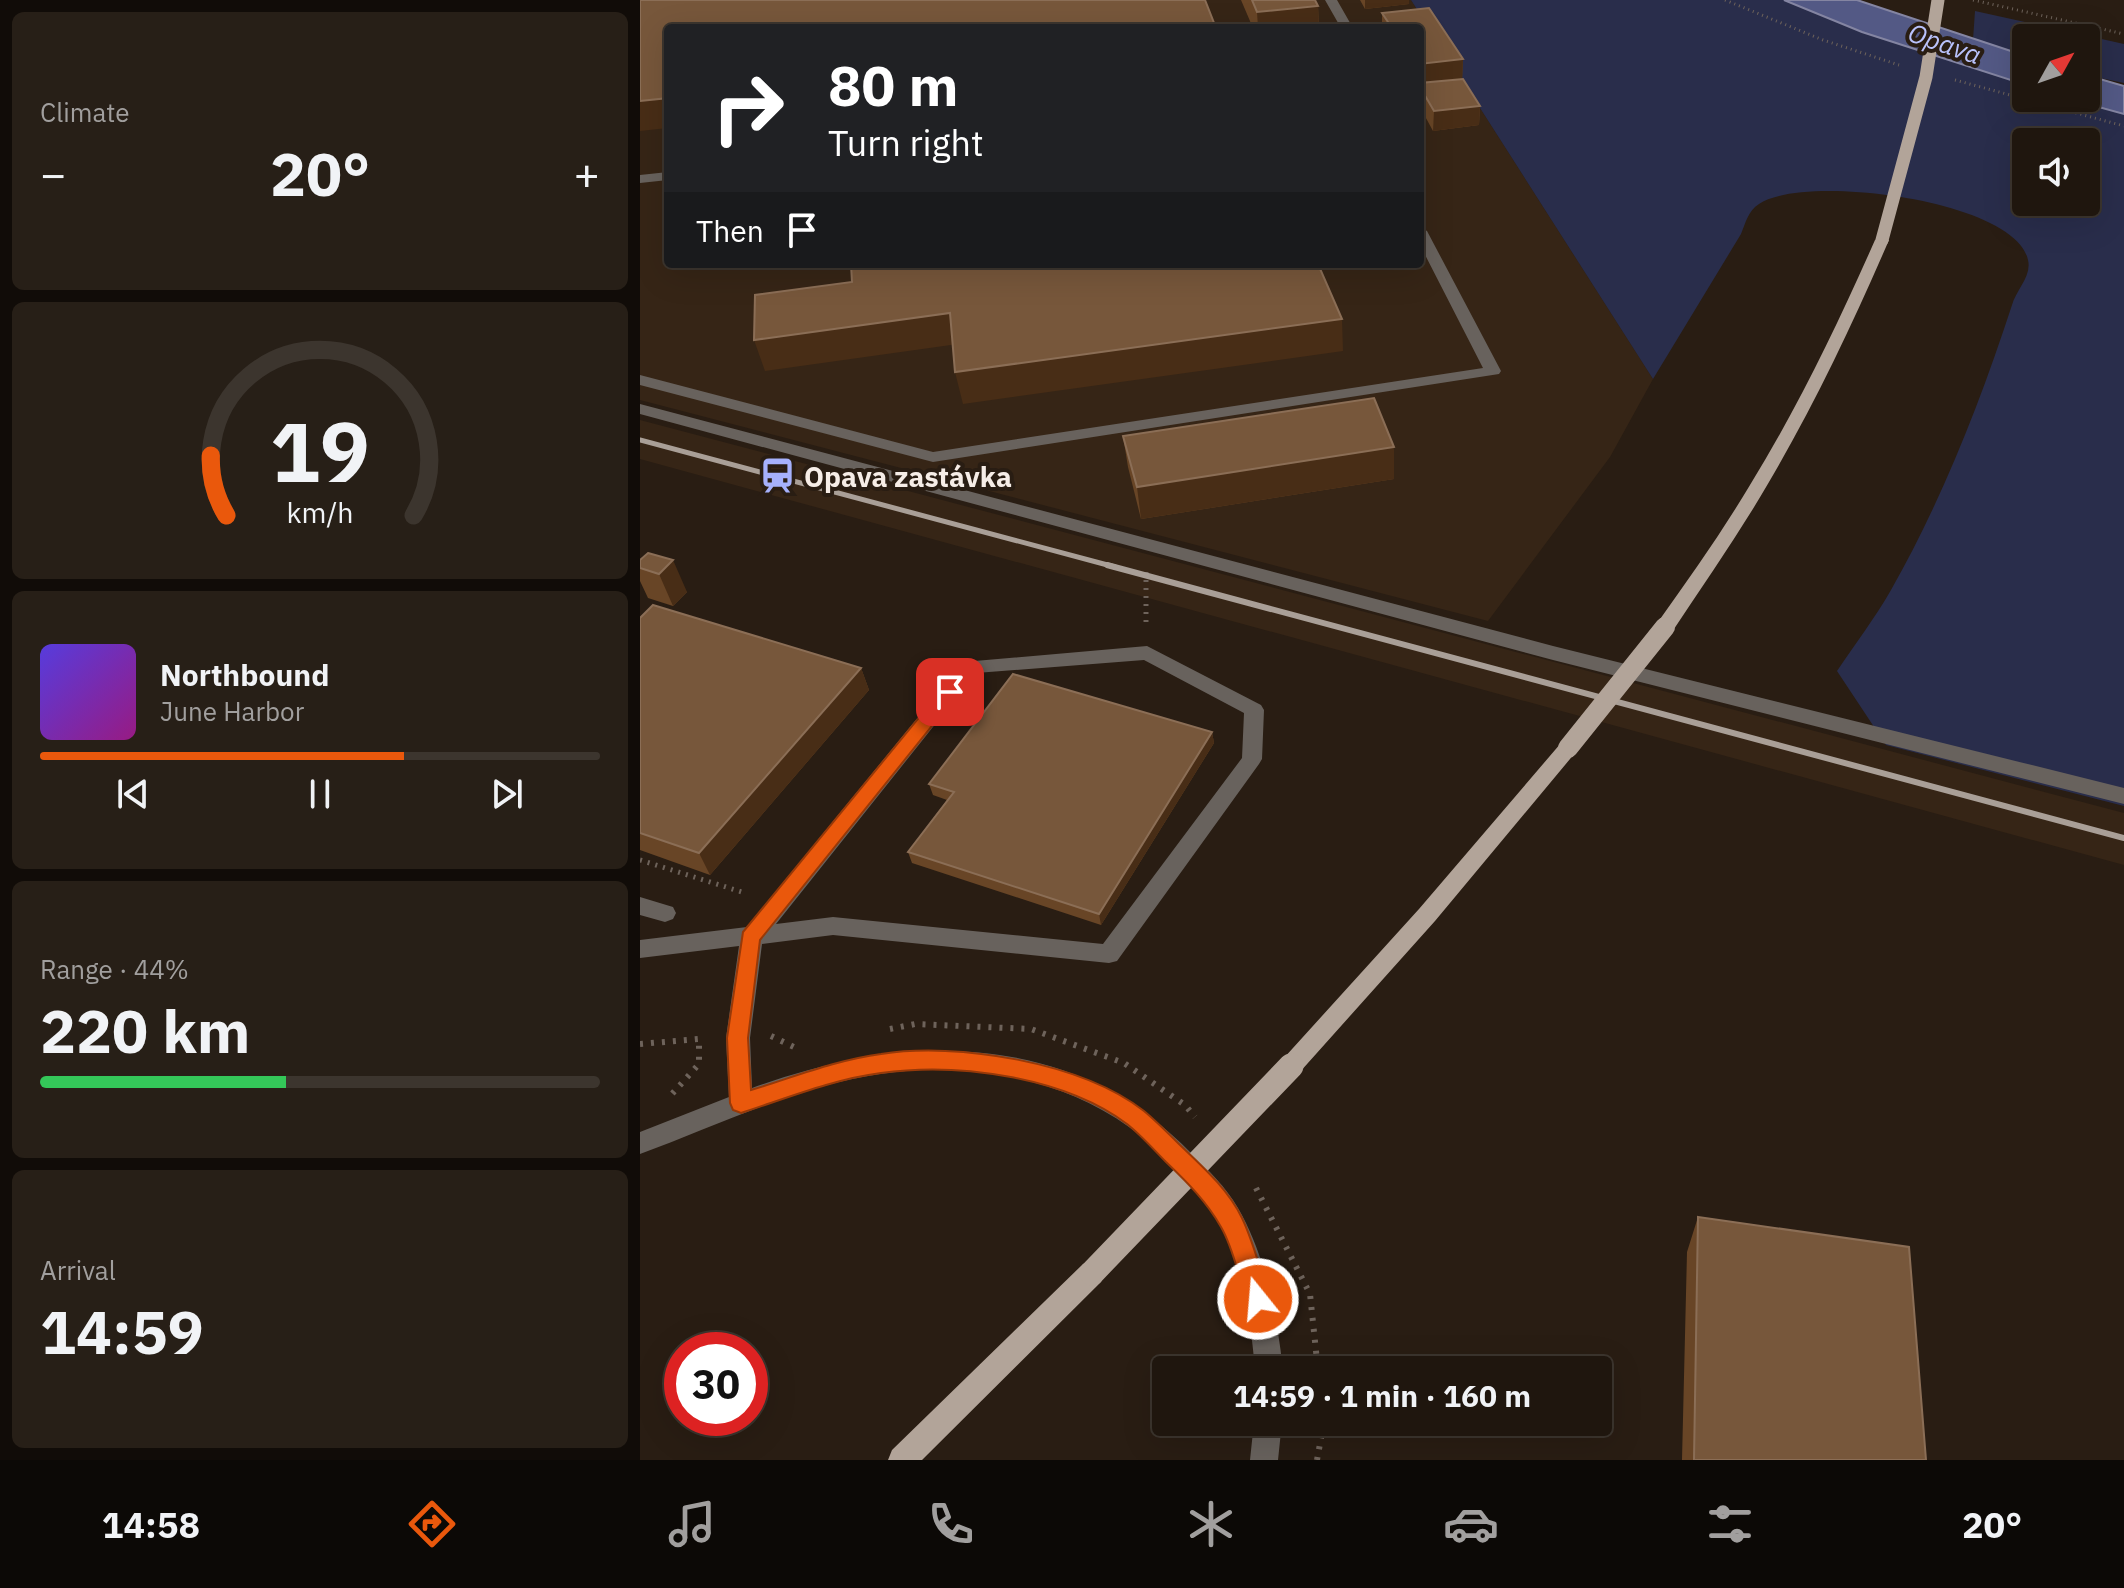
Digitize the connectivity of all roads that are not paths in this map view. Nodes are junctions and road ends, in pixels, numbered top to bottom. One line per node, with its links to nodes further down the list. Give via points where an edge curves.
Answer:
1 (1331, 0): 3 (street)
2 (1938, 0): 18 (main road, bridge, via 1926,77 1882,240 1848,318 1741,515 1665,627 1427,915 1291,1066)
3 (1345, 24)
4 (664, 176): 5 (street)
5 (640, 179)
6 (1424, 239): 7 (street, via 1493,371 933,457)
7 (640, 380)
8 (640, 409): 9 (street, via 1553,653)
9 (2124, 796)
10 (640, 906): 11 (street)
11 (665, 913)
12 (751, 938): 12 (street, via 833,926 1109,954 1252,759 1254,710 1147,653 970,667); 13 (street); 14 (street, via 738,1038)
13 (640, 949)
14 (741, 1103): 15 (street); 16 (street, via 868,1066 935,1060 1000,1066 1095,1094 1135,1117 1162,1141 1206,1185 1233,1223 1265,1325)
15 (640, 1143)
16 (1268, 1356)
17 (1267, 1436): 19 (street)
18 (902, 1460)
19 (1264, 1460)

